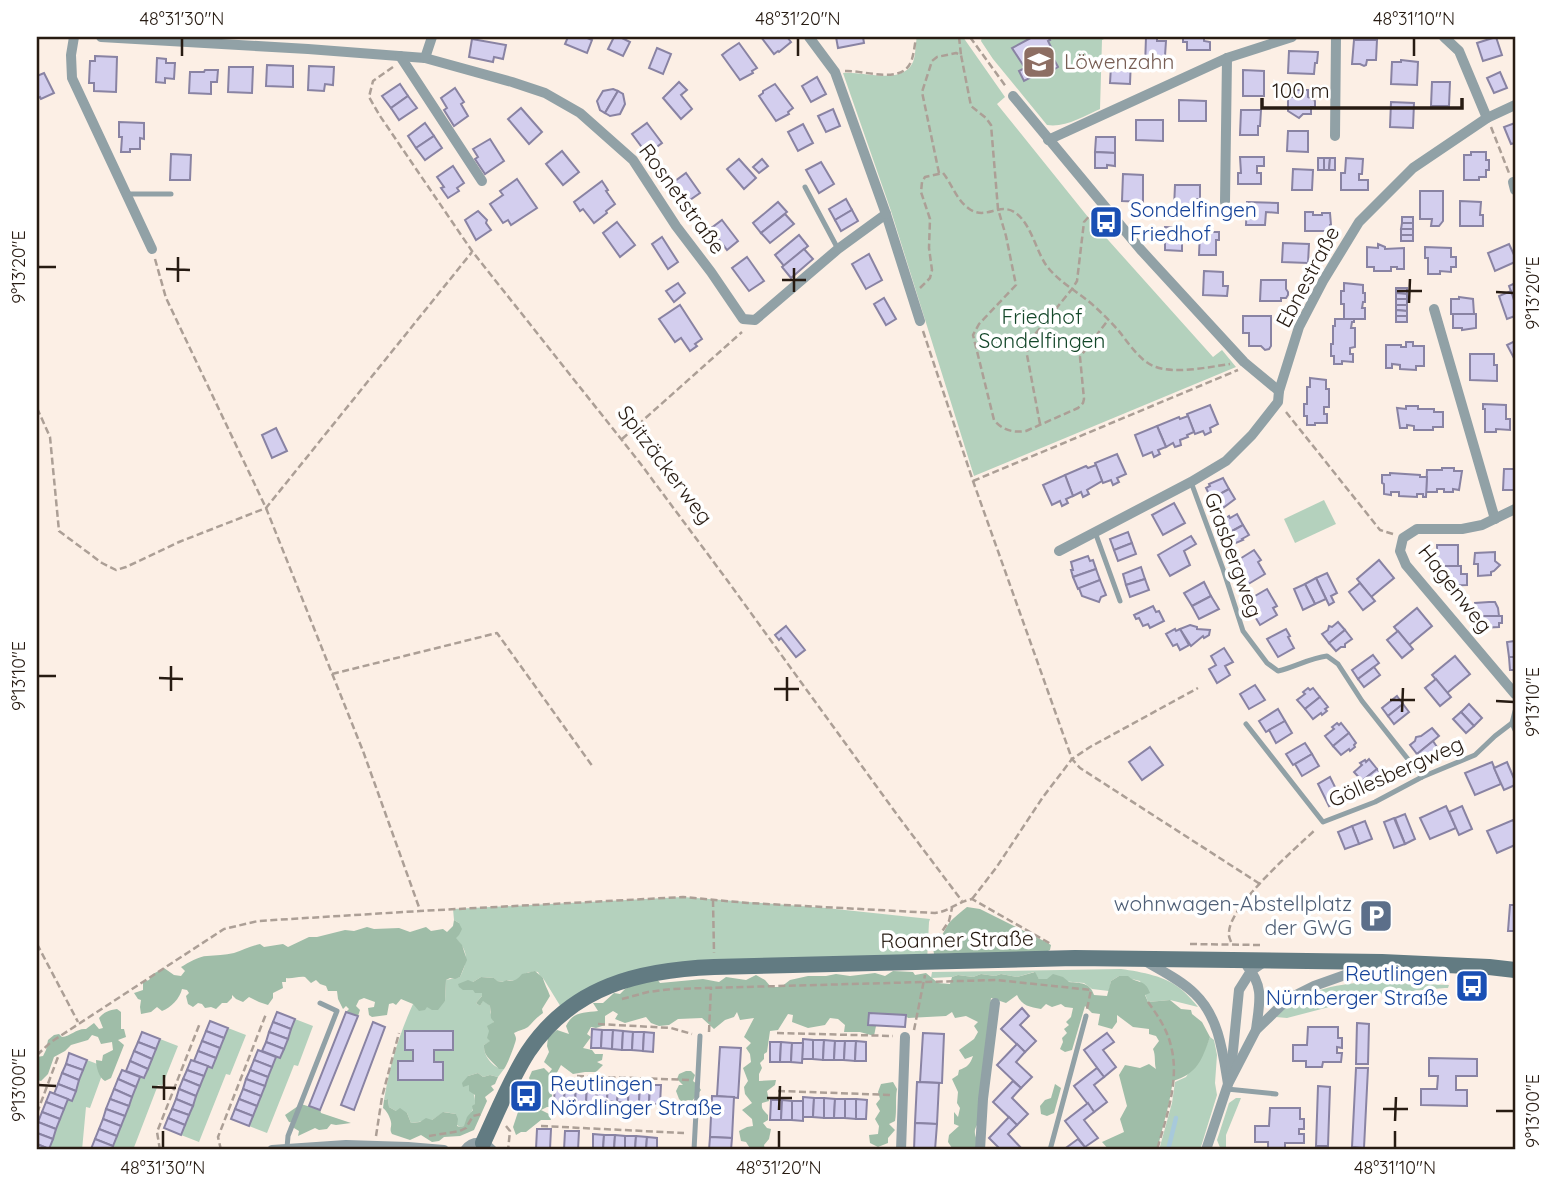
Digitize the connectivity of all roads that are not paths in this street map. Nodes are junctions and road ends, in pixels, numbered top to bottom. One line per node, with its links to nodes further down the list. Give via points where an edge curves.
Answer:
1 (74, 37): 21 (street, via 72,78)
2 (101, 37): 3 (street)
3 (123, 37): 11 (street)
4 (432, 37): 12 (street)
5 (809, 37): 24 (street, via 835,72)
6 (1292, 37): 13 (street)
7 (1336, 37): 17 (street)
8 (1444, 37): 10 (street)
9 (1456, 37): 10 (street)
10 (1459, 51): 16 (street)
11 (400, 56): 12 (street); 19 (street)
12 (425, 58): 26 (street, Rosnetstraße, via 545,93 580,113 633,160 743,319 755,320)
13 (1227, 58): 18 (street); 23 (street)
14 (1013, 96): 18 (street)
15 (1515, 105): 16 (street, Ebnestraße)
16 (1488, 118): 29 (street, Ebnestraße, via 1413,168 1359,222 1299,327)
17 (1335, 136)
18 (1048, 140): 29 (street, via 1141,250)
19 (482, 181)
20 (805, 187): 26 (lane)
21 (126, 194): 22 (lane); 25 (street)
22 (171, 194)
23 (1225, 202)
24 (886, 214): 26 (street); 28 (street)
25 (152, 249)
26 (838, 249)
27 (1434, 309): 32 (street)
28 (920, 321)
29 (1278, 397): 30 (street, Ebnestraße, via 1252,435 1226,461)
30 (1191, 482): 33 (street, Ebnestraße); 41 (lane, Grasbergweg, via 1243,631 1267,663 1278,671 1318,657 1327,656 1338,664)
31 (1515, 509): 32 (street)
32 (1495, 519): 36 (street, Hagenweg, via 1462,529 1417,529 1403,538 1400,551 1406,565)
33 (1095, 532): 34 (street, Ebnestraße); 35 (lane)
34 (1059, 551)
35 (1120, 601)
36 (1515, 694)
37 (1515, 711): 38 (lane)
38 (1512, 723): 40 (lane); 41 (lane, Göllesbergweg, via 1475,755)
39 (1246, 724): 41 (lane, Göllesbergweg, via 1323,822)
40 (1515, 730)
41 (1422, 778)
42 (1142, 959): 44 (street, Roanner Straße); 52 (street, via 1183,984 1209,1012 1219,1036); 54 (street, Roanner Straße, via 714,967 638,976 579,1000 550,1025 519,1067 494,1119)
43 (1382, 962): 44 (street, Roanner Straße, via 1267,960); 45 (street, Roanner Straße); 49 (street, via 1289,999)
44 (1245, 966): 49 (street, via 1260,988); 52 (street)
45 (1515, 970)
46 (320, 1003): 55 (lane, via 337,1012)
47 (996, 1003): 62 (street)
48 (1086, 1016): 63 (lane)
49 (1256, 1030): 52 (street)
50 (699, 1036): 60 (lane)
51 (905, 1037): 61 (street)
52 (1227, 1087): 53 (lane); 64 (street)
53 (1276, 1094)
54 (488, 1147): 59 (street, via 474,1143)
55 (287, 1148): 56 (street); 57 (street)
56 (326, 1148): 58 (street)
57 (272, 1150)
58 (444, 1150)
59 (465, 1150)
60 (694, 1150)
61 (901, 1150)
62 (980, 1150)
63 (1050, 1150)
64 (1206, 1150)

